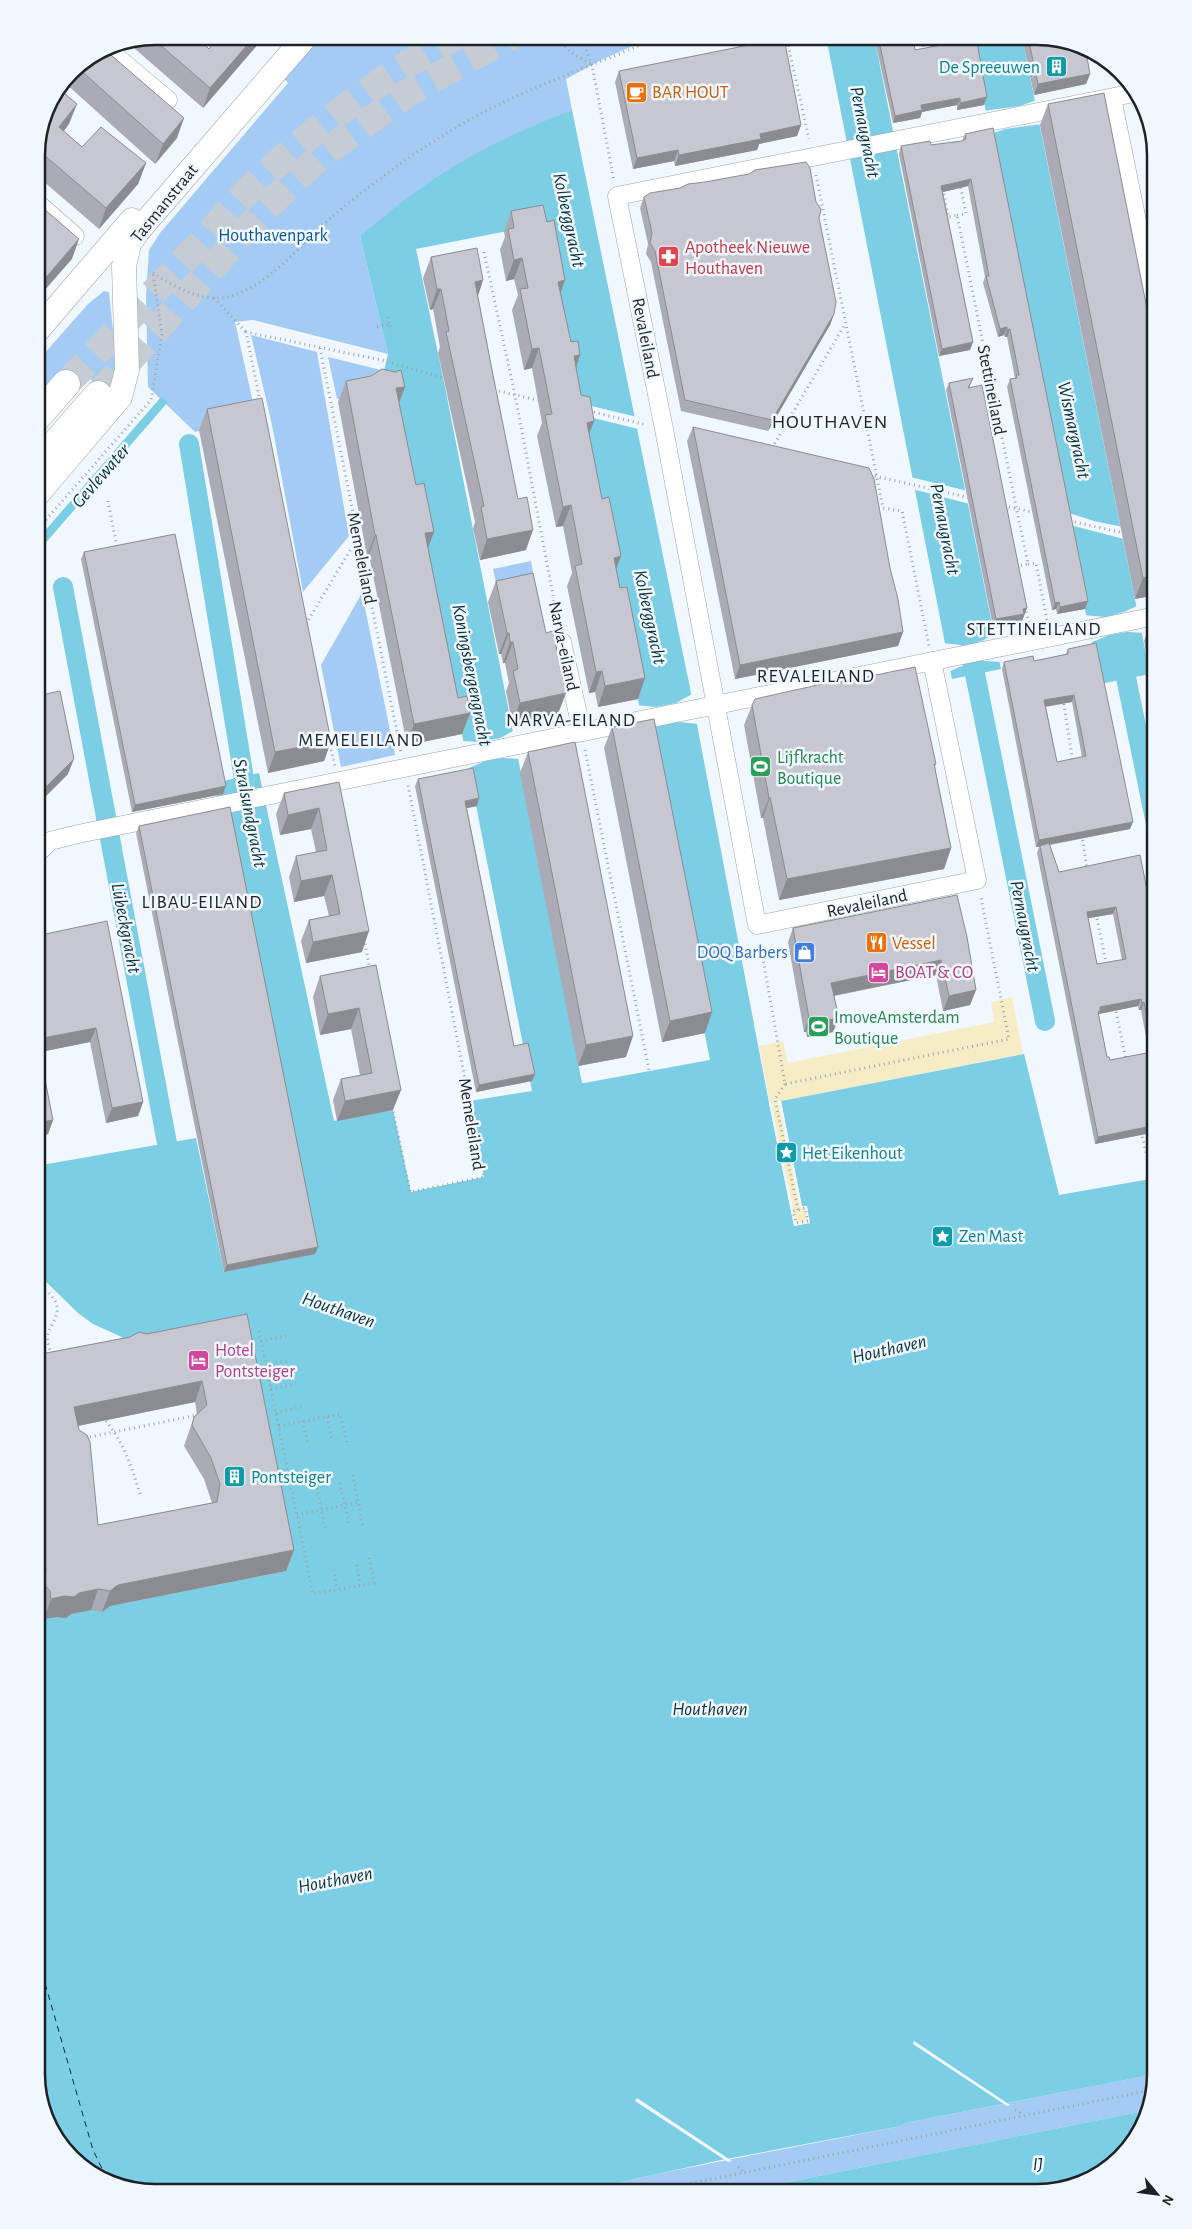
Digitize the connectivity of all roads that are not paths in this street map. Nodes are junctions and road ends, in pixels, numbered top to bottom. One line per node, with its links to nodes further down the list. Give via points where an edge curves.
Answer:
1 (282, 45): 10 (street, Tasmanstraat)
2 (298, 45): 15 (street, Tasmanstraat, via 130,244 124,266 127,370 120,397)
3 (113, 54): 6 (street)
4 (1129, 95): 5 (street)
5 (1112, 98): 9 (street); 19 (street, Revaleiland, via 617,196 664,429)
6 (168, 100)
7 (45, 210): 8 (street)
8 (75, 236)
9 (1147, 270)
10 (45, 321)
11 (66, 384): 13 (highway)
12 (98, 395): 14 (highway)
13 (45, 408)
14 (45, 456)
15 (45, 485)
16 (1147, 617): 18 (street)
17 (562, 642): 20 (street, Narva-eiland)
18 (934, 660): 19 (street); 19 (street, Revaleiland, via 977,880 757,925)
19 (707, 706): 20 (street)
20 (582, 732): 21 (street, via 134,822 50,841)
21 (45, 846)

